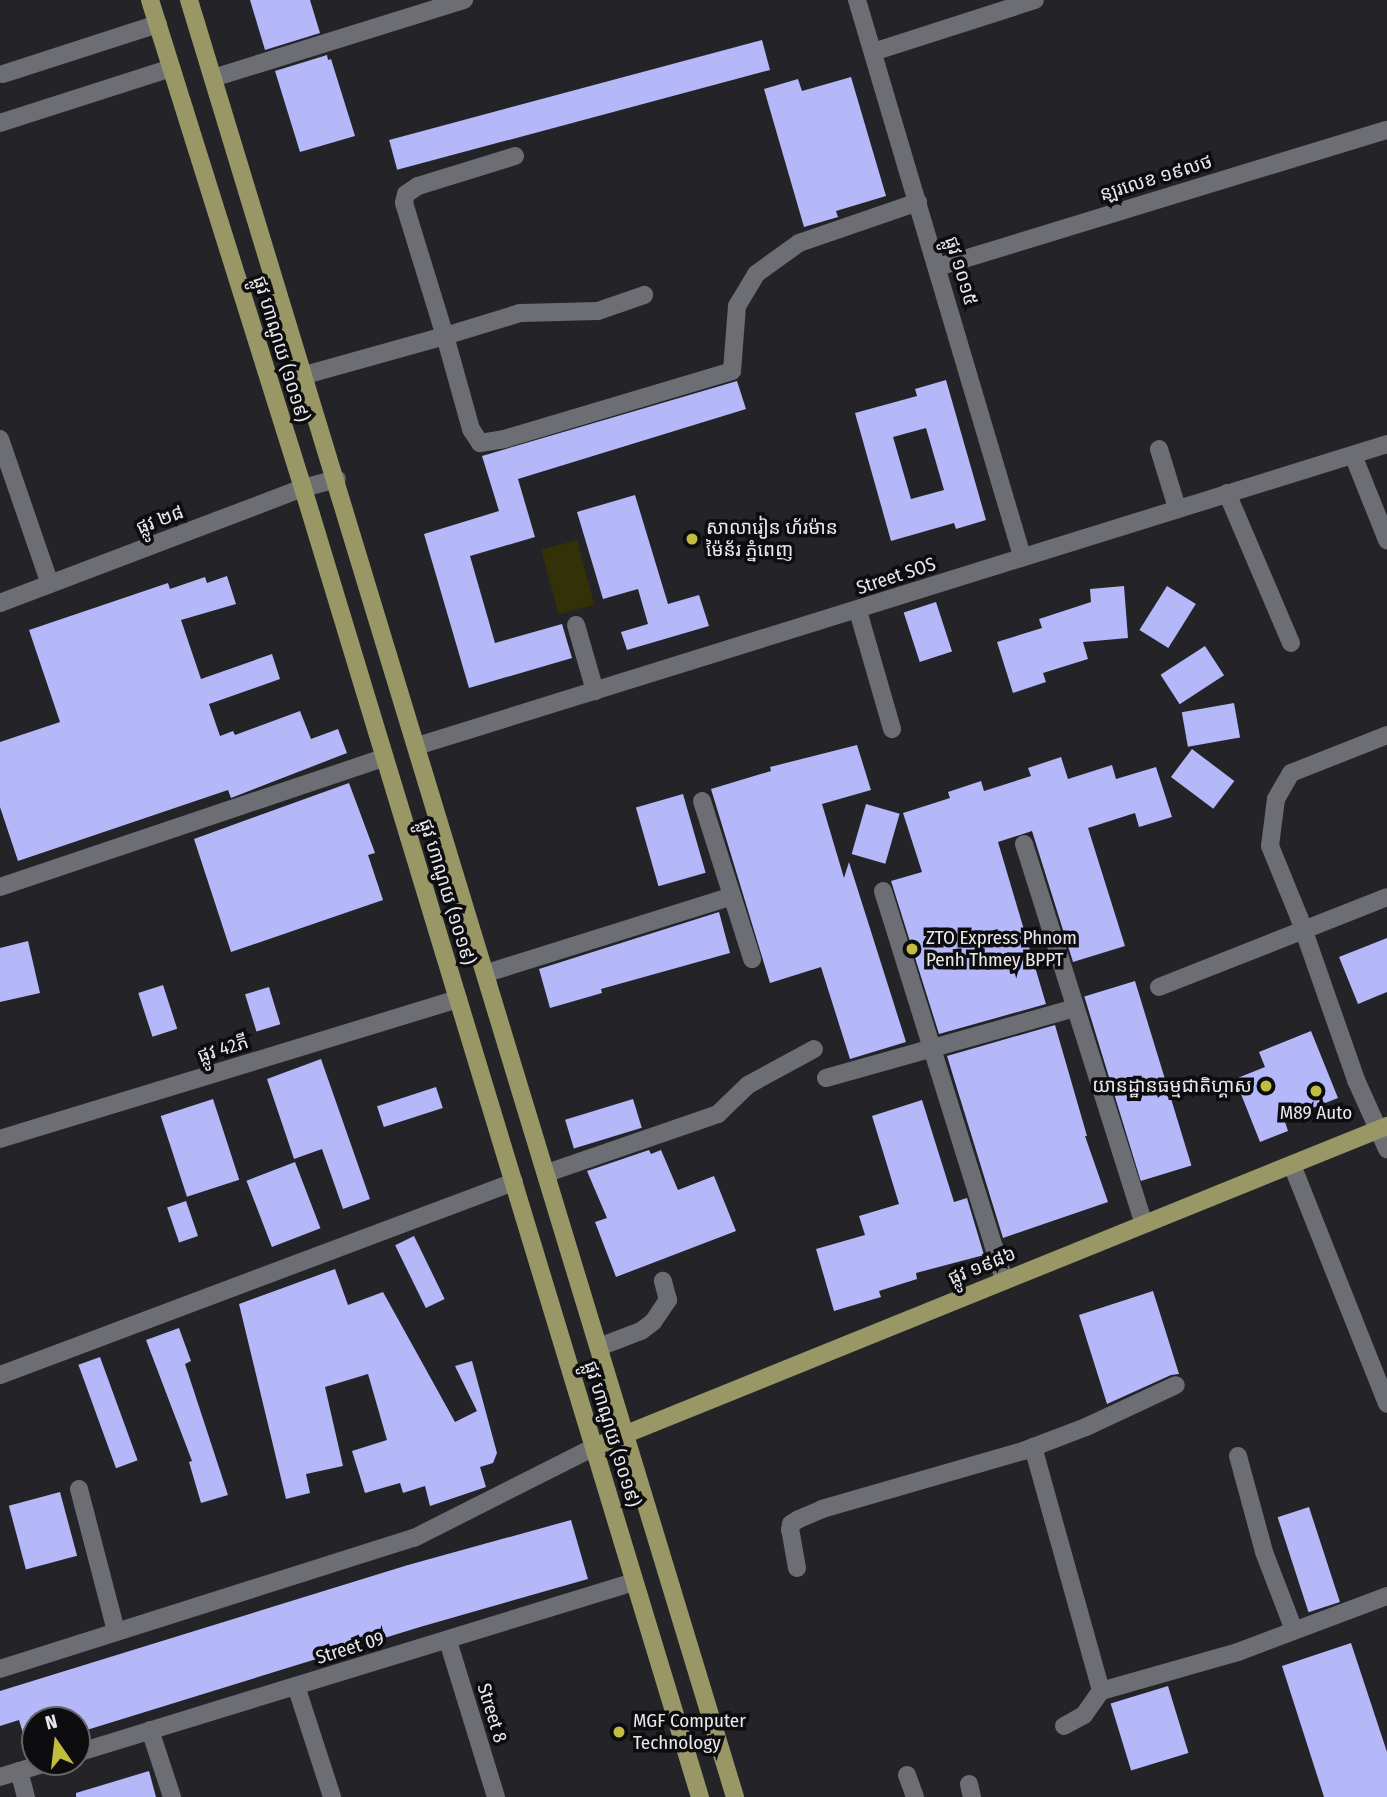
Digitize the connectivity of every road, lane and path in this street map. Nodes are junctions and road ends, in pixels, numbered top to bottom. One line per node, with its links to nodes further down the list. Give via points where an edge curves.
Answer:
1 (150, 0): 6 (main road, ផ្លូវ ហាណូយ (១០១៩))
2 (189, 0): 10 (main road, ផ្លូវ ហាណូយ (១០១៩))
3 (464, 0): 10 (street)
4 (857, 0): 7 (street, ផ្លូវ ១០១៥)
5 (1035, 0): 7 (street)
6 (158, 24): 8 (main road, ផ្លូវ ហាណូយ (១០១៩)); 9 (street)
7 (873, 52): 14 (street, ផ្លូវ ១០១៥)
8 (171, 68): 11 (street); 25 (main road, ផ្លូវ ហាណូយ (១០១៩))
9 (3, 74)
10 (213, 78): 18 (main road, ផ្លូវ ហាណូយ (១០១៩))
11 (0, 122)
12 (1387, 130): 15 (street, ន្ឡរលេខ ១៩លថ)
13 (515, 156): 17 (street, via 418,186 407,194 404,203)
14 (918, 202): 15 (street, ផ្លូវ ១០១៥); 17 (street, via 799,243 756,274 737,306 733,371 504,439 480,443 471,429)
15 (938, 267): 29 (street, ផ្លូវ ១០១៥)
16 (645, 295): 17 (street, via 598,311 520,313)
17 (445, 336): 18 (street)
18 (305, 375): 24 (main road, ផ្លូវ ហាណូយ (១០១៩))
19 (0, 439): 23 (street)
20 (1387, 444): 22 (street, Street SOS)
21 (1158, 449): 27 (street)
22 (1353, 455): 26 (street, Street SOS); 28 (street)
23 (6, 475): 30 (street)
24 (337, 479): 25 (street, ផ្លូវ ២៨); 38 (main road, ផ្លូវ ហាណូយ (១០១៩))
25 (303, 488): 30 (street, ផ្លូវ ២៨); 39 (main road, ផ្លូវ ហាណូយ (១០១៩))
26 (1227, 493): 27 (street, Street SOS); 34 (street)
27 (1177, 508): 29 (street, Street SOS)
28 (1387, 540)
29 (1022, 556): 32 (street, Street SOS)
30 (50, 584): 31 (street, ផ្លូវ ២៨)
31 (0, 603)
32 (858, 611): 35 (street, Street SOS); 36 (street)
33 (576, 625): 35 (street)
34 (1291, 643)
35 (595, 691): 38 (street, Street SOS)
36 (892, 729)
37 (1387, 735): 46 (street, via 1291,773 1276,799 1270,846)
38 (417, 746): 48 (main road, ផ្លូវ ហាណូយ (១០១៩))
39 (384, 758): 42 (street); 50 (main road, ផ្លូវ ហាណូយ (១០១៩))
40 (702, 801): 44 (street)
41 (1024, 844): 51 (street)
42 (0, 887)
43 (883, 891): 53 (street)
44 (732, 896): 47 (street); 48 (street)
45 (1387, 897): 46 (street)
46 (1303, 929): 49 (street); 55 (street, via 1356,1080)
47 (752, 959)
48 (487, 973): 59 (main road, ផ្លូវ ហាណូយ (១០១៩))
49 (1159, 987)
50 (458, 999): 56 (street, ផ្លូវ 42ភី); 60 (main road, ផ្លូវ ហាណូយ (១០១៩))
51 (1074, 1008): 53 (street); 61 (street)
52 (814, 1049): 59 (street, via 748,1085 718,1114)
53 (931, 1050): 54 (street); 62 (street)
54 (826, 1078)
55 (1383, 1128): 57 (street); 58 (main road, ផ្លូវ ១៩៨៦)
56 (0, 1139)
57 (1387, 1149)
58 (1292, 1165): 61 (main road, ផ្លូវ ១៩៨៦); 67 (street)
59 (547, 1173): 64 (main road, ផ្លូវ ហាណូយ (១០១៩))
60 (514, 1182): 65 (street); 69 (main road, ផ្លូវ ហាណូយ (១០១៩))
61 (1143, 1224): 62 (main road, ផ្លូវ ១៩៨៦)
62 (1004, 1280): 68 (main road, ផ្លូវ ១៩៨៦)
63 (663, 1281): 64 (street, via 668,1300 653,1322)
64 (599, 1347): 68 (main road, ផ្លូវ ហាណូយ (១០១៩))
65 (0, 1375)
66 (1176, 1385): 70 (street)
67 (1387, 1404)
68 (626, 1432): 69 (main road, ផ្លូវ ១៩៨៦); 93 (main road, ផ្លូវ ហាណូយ (១០១៩))
69 (594, 1447): 74 (main road, ផ្លូវ ហាណូយ (១០១៩)); 77 (street, via 414,1538)
70 (1033, 1447): 73 (street, via 799,1519 790,1530); 81 (street)
71 (1238, 1456): 76 (street, via 1264,1552)
72 (79, 1489): 77 (street)
73 (797, 1568)
74 (634, 1582): 78 (street, Street 09); 92 (main road, ផ្លូវ ហាណូយ (១០១៩))
75 (1387, 1596): 76 (street)
76 (1294, 1630): 81 (street, via 1238,1652)
77 (116, 1631): 79 (street)
78 (448, 1641): 80 (street, Street 09); 91 (street, Street 8)
79 (0, 1669)
80 (296, 1686): 83 (street, Street 09); 90 (street)
81 (1101, 1691): 82 (street, via 1084,1715)
82 (1064, 1726)
83 (150, 1730): 84 (street, Street 09); 89 (street)
84 (91, 1749)
85 (19, 1772): 87 (street); 88 (street)
86 (907, 1774): 94 (street)
87 (0, 1777)
88 (26, 1797)
89 (172, 1797)
90 (332, 1797)
91 (496, 1797)
92 (699, 1797)
93 (735, 1797)
94 (915, 1797)

